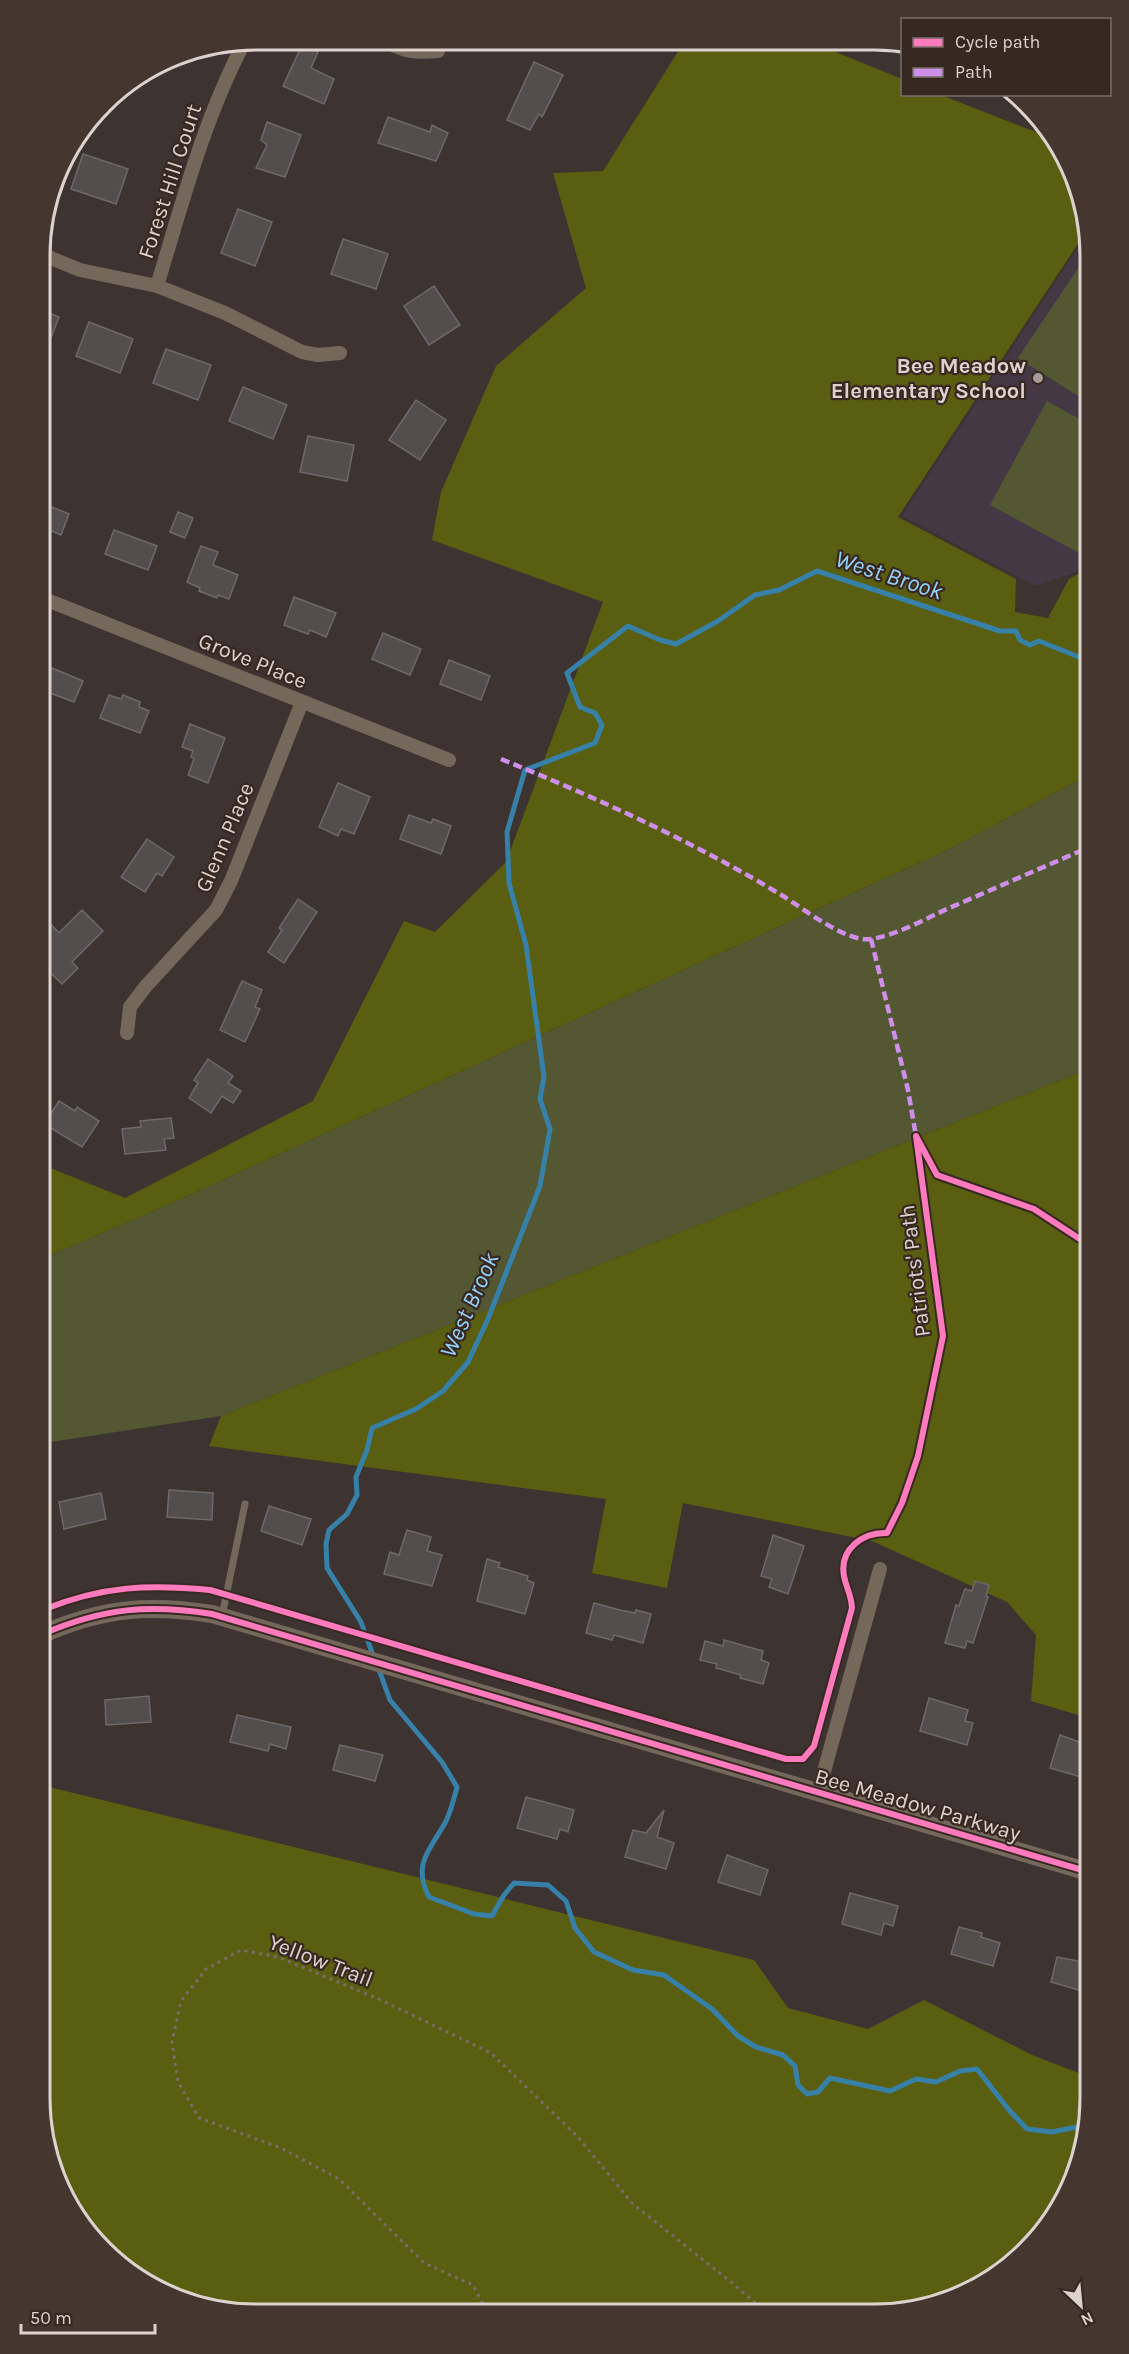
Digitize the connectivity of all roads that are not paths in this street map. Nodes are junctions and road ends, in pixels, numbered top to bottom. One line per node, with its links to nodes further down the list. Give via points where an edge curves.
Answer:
1 (240, 50): 5 (street, Forest Hill Court, via 207,130)
2 (406, 50): 3 (street)
3 (438, 51)
4 (50, 258): 5 (street, via 80,270)
5 (156, 286): 6 (street, Forest Hill Court, via 225,313 302,352)
6 (340, 353)
7 (50, 601): 8 (street, Grove Place)
8 (302, 702): 9 (street, Grove Place); 10 (street, Glenn Place, via 216,910 130,1007)
9 (449, 760)
10 (127, 1033)
11 (245, 1504): 13 (lane)
12 (880, 1569): 15 (street)
13 (222, 1617): 14 (street, Bee Meadow Parkway, via 180,1609 146,1608 78,1619); 15 (street, Bee Meadow Parkway)
14 (50, 1631)
15 (818, 1793): 16 (street, Bee Meadow Parkway)
16 (1079, 1869)

